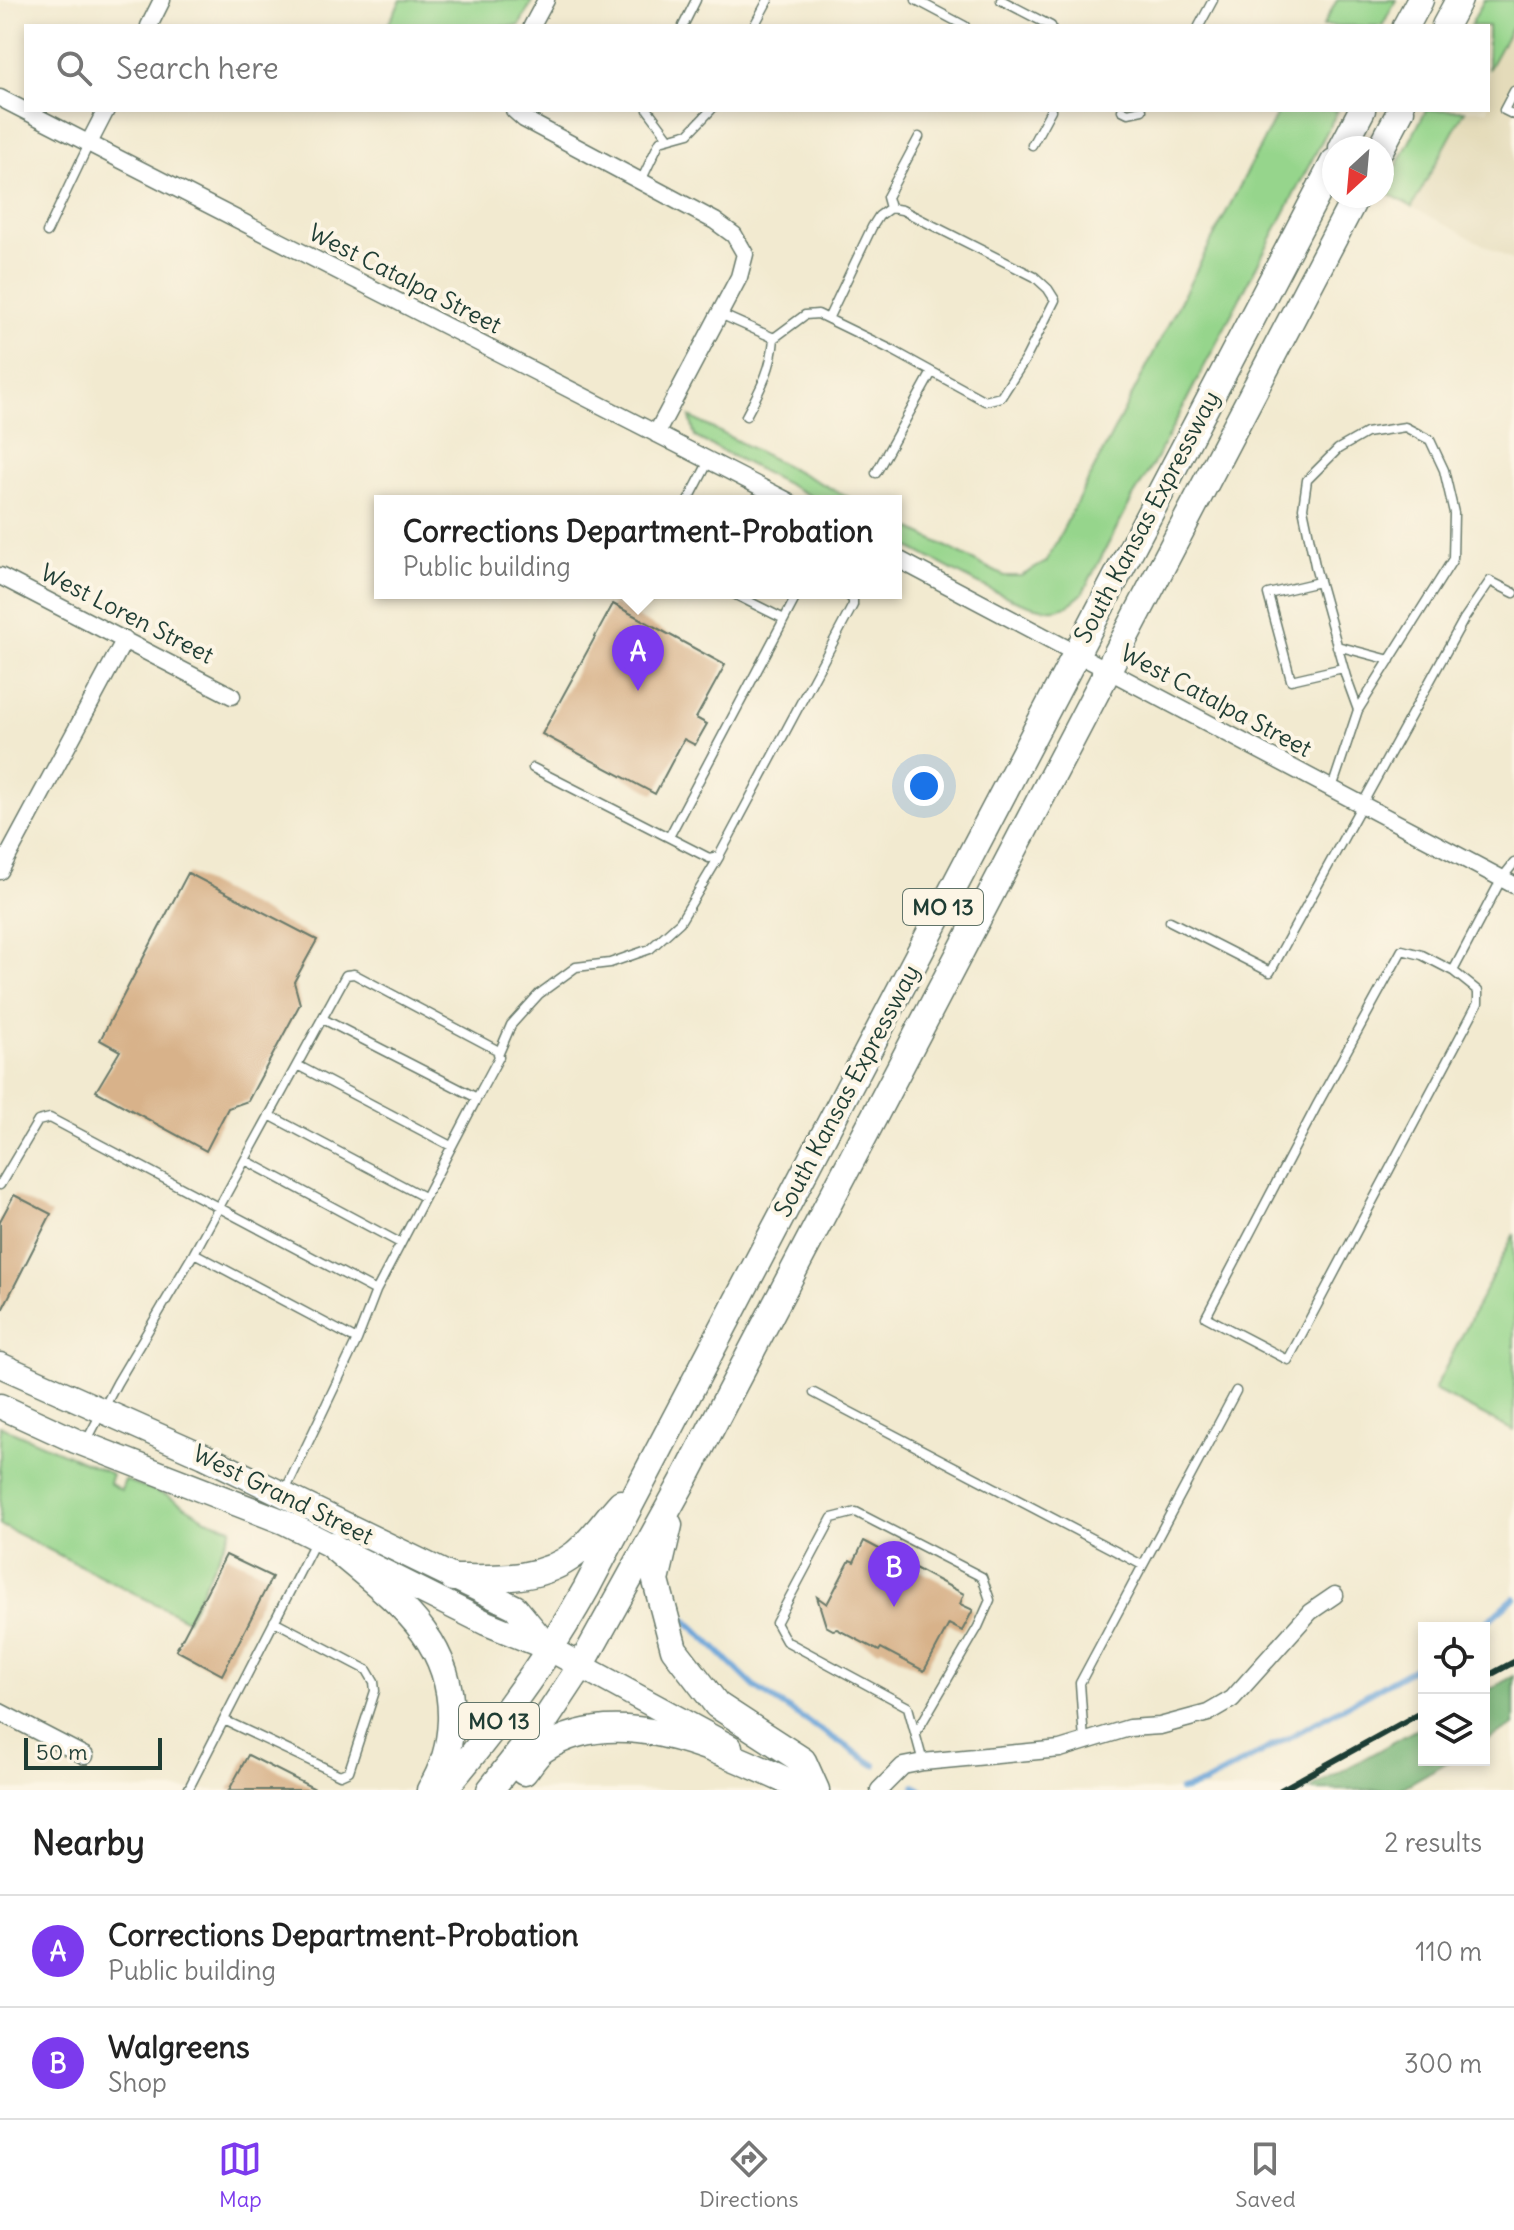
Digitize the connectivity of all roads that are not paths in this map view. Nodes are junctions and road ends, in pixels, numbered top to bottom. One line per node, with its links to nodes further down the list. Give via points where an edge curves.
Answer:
1 (162, 0): 10 (street)
2 (546, 0): 11 (street)
3 (696, 0): 12 (lane)
4 (768, 0): 13 (lane)
5 (916, 0): 14 (lane)
6 (1001, 0): 15 (lane)
7 (1213, 0): 16 (lane)
8 (1420, 0): 17 (main road)
9 (1459, 0): 18 (main road)
10 (150, 24)
11 (533, 24)
12 (684, 24)
13 (755, 24)
14 (961, 24)
15 (1047, 24)
16 (1200, 24)
17 (1407, 24)
18 (1446, 24)
19 (1514, 91): 30 (lane, via 1504,110)
20 (0, 98): 21 (street, West Catalpa Street)
21 (24, 110)
22 (28, 112): 35 (street, West Catalpa Street)
23 (105, 112): 35 (street)
24 (516, 112): 37 (street)
25 (649, 112): 33 (lane)
26 (709, 112): 33 (lane, via 689,133)
27 (1050, 112): 36 (lane)
28 (1361, 112): 31 (main road)
29 (1400, 112): 32 (main road)
30 (1514, 115)
31 (1348, 136)
32 (1387, 136)
33 (668, 137): 37 (lane, via 660,141)
34 (919, 137): 39 (lane, via 887,197)
35 (89, 143): 41 (lane); 47 (street, West Catalpa Street)
36 (1032, 145)
37 (640, 181): 42 (street, via 734,235 745,254)
38 (1322, 185): 62 (main road, South Kansas Expressway / MO 13)
39 (890, 208): 43 (lane, via 872,227); 45 (lane, via 1035,277 1055,300 1001,397 985,401)
40 (1350, 208): 65 (main road, South Kansas Expressway / MO 13)
41 (47, 232)
42 (719, 314): 44 (lane); 47 (street)
43 (828, 319): 44 (lane, via 805,315); 45 (lane)
44 (774, 338): 46 (lane, via 767,379)
45 (932, 372): 49 (lane)
46 (746, 416)
47 (656, 434): 48 (street, West Catalpa Street)
48 (709, 461): 50 (lane); 51 (street, West Catalpa Street)
49 (876, 473)
50 (691, 495)
51 (776, 495)
52 (902, 561): 62 (street, West Catalpa Street)
53 (0, 576): 60 (street, West Loren Street)
54 (1319, 582): 61 (lane); 63 (lane, via 1303,508 1307,480 1338,449 1366,433 1405,427 1430,440 1454,513 1453,559); 64 (lane, via 1268,594 1291,680)
55 (1514, 593): 70 (lane, via 1490,581)
56 (744, 599): 59 (lane)
57 (795, 599): 59 (lane)
58 (852, 599): 72 (lane)
59 (784, 619): 71 (lane)
60 (125, 639): 66 (street, West Loren Street); 74 (street)
61 (1337, 646): 63 (lane); 64 (lane)
62 (1075, 654): 65 (street, West Catalpa Street); 98 (main road, South Kansas Expressway / MO 13)
63 (1390, 660): 67 (lane)
64 (1343, 668): 67 (lane)
65 (1106, 670): 69 (street, West Catalpa Street); 99 (main road, South Kansas Expressway / MO 13)
66 (232, 696)
67 (1358, 710): 69 (lane)
68 (533, 768): 71 (lane)
69 (1332, 788): 70 (street, West Catalpa Street)
70 (1361, 804): 75 (street, West Catalpa Street); 76 (lane, via 1270,972)
71 (669, 837): 72 (lane, via 709,858)
72 (719, 856): 79 (lane, via 680,922 650,949 610,963 576,967 539,994 511,1025)
73 (1514, 863): 75 (lane)
74 (0, 871)
75 (1508, 882): 77 (lane)
76 (1170, 921)
77 (1453, 971): 77 (lane, via 1478,991 1478,1003 1288,1360 1206,1317 1402,950)
78 (323, 1019): 79 (lane, via 346,975 354,974); 80 (lane); 81 (lane)
79 (499, 1053): 81 (lane)
80 (297, 1065): 82 (lane); 83 (lane)
81 (477, 1098): 83 (lane)
82 (269, 1115): 84 (lane); 86 (lane)
83 (451, 1146): 86 (lane)
84 (245, 1160): 87 (lane); 88 (lane)
85 (0, 1185): 87 (lane, via 38,1121 50,1118)
86 (424, 1197): 88 (lane)
87 (218, 1209): 89 (lane); 90 (lane)
88 (400, 1243): 90 (lane)
89 (194, 1253): 91 (lane); 96 (lane)
90 (376, 1291): 91 (lane)
91 (357, 1340): 100 (lane)
92 (0, 1365): 96 (main road, West Grand Street)
93 (1236, 1391): 103 (lane)
94 (814, 1393): 103 (lane)
95 (0, 1406): 97 (main road, West Grand Street)
96 (102, 1411): 97 (lane); 100 (main road, West Grand Street)
97 (84, 1445): 101 (main road, West Grand Street)
98 (648, 1473): 104 (main road, via 575,1554 555,1566 501,1579); 107 (main road, South Kansas Expressway / MO 13)
99 (685, 1478): 108 (main road, South Kansas Expressway / MO 13); 121 (main road, via 656,1581 674,1649 717,1705 803,1761)
100 (283, 1495): 101 (lane); 104 (main road, West Grand Street)
101 (273, 1518): 102 (main road, West Grand Street)
102 (324, 1542): 106 (lane); 107 (main road, West Grand Street); 116 (main road, via 416,1621 444,1667 451,1729 440,1774)
103 (1142, 1565): 112 (lane, via 1080,1683)
104 (453, 1578): 107 (main road, West Grand Street, via 515,1607)
105 (1335, 1595): 112 (street, via 1310,1612 1232,1699 1208,1713)
106 (274, 1621): 110 (lane); 110 (lane, via 367,1670 374,1682 349,1771 340,1775)
107 (550, 1649): 108 (main road, West Grand Street); 117 (main road, South Kansas Expressway / MO 13)
108 (581, 1666): 118 (main road, South Kansas Expressway / MO 13); 120 (main road, West Grand Street)
109 (0, 1712): 113 (street)
110 (224, 1720): 115 (lane)
111 (916, 1733): 111 (lane, via 908,1707 786,1641 776,1623 832,1518 856,1512 982,1577 990,1600); 114 (lane)
112 (1084, 1742): 114 (street)
113 (85, 1756)
114 (923, 1762): 122 (street, via 903,1766)
115 (188, 1790)
116 (430, 1790)
117 (443, 1790)
118 (490, 1790)
119 (509, 1790): 120 (main road, via 543,1750 573,1736 615,1727 637,1728 737,1759)
120 (808, 1790)
121 (816, 1790)
122 (879, 1790)

